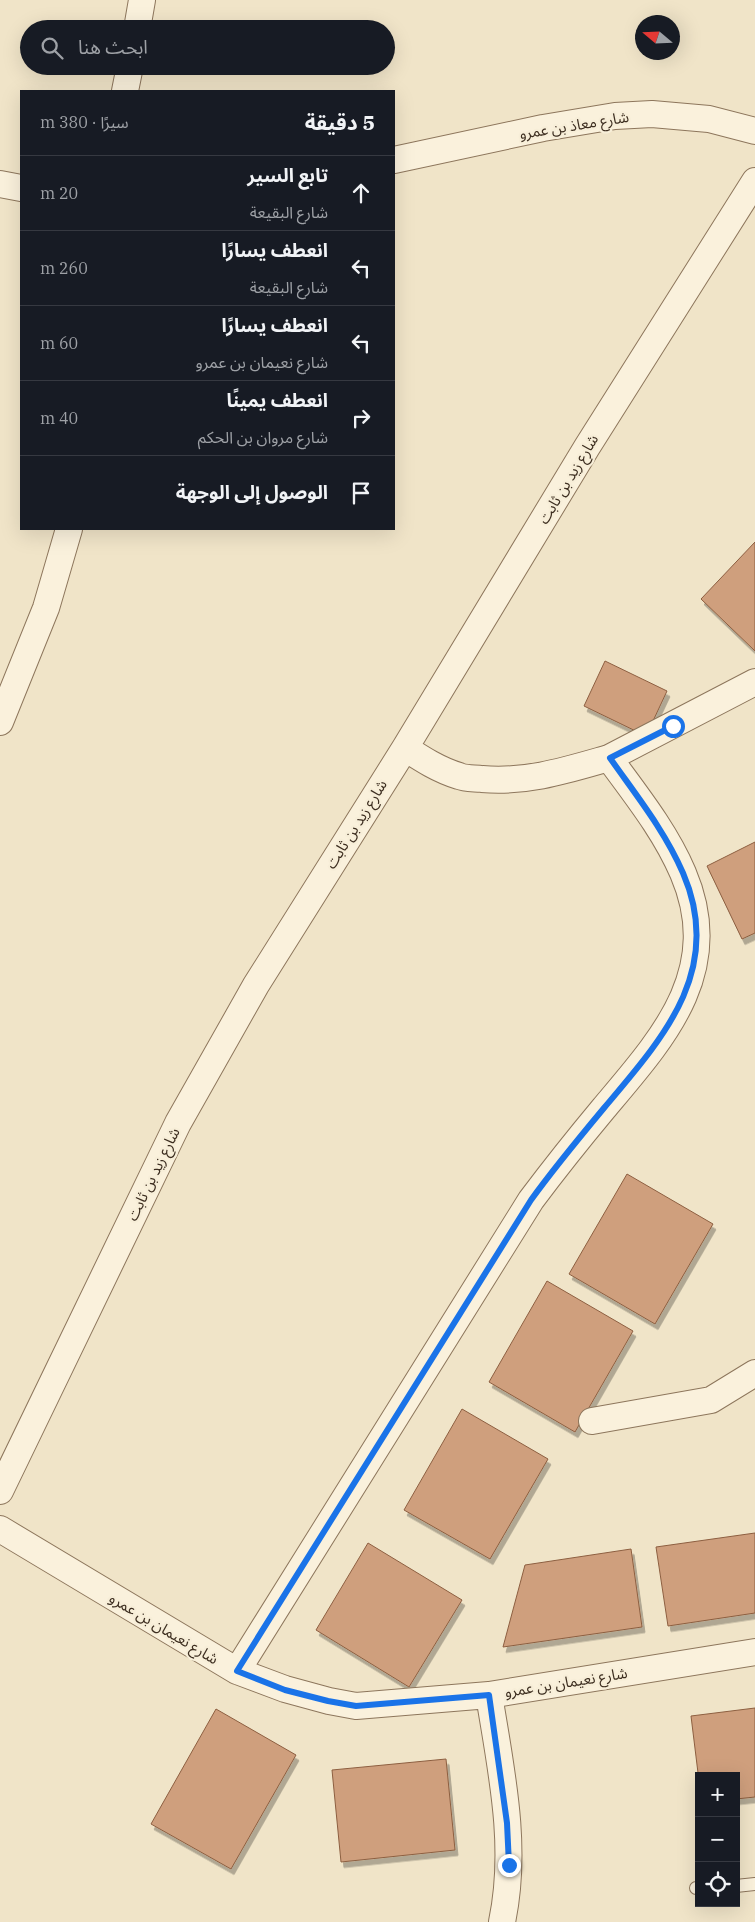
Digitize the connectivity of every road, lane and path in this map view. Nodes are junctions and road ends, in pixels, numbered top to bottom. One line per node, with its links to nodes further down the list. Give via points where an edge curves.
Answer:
1 (142, 0): 2 (street)
2 (139, 20)
3 (128, 75): 4 (street)
4 (125, 90)
5 (755, 131): 6 (street, شارع معاذ بن عمرو, via 709,120 652,114 615,116)
6 (395, 160)
7 (755, 181): 13 (street, شارع زيد بن ثابت, via 587,446)
8 (0, 184): 9 (street)
9 (20, 188)
10 (69, 530): 12 (street, via 46,608)
11 (755, 682): 14 (street)
12 (0, 722)
13 (405, 748): 14 (street, via 434,766 461,777 496,780 523,780 549,775); 17 (street, شارع زيد بن ثابت, via 256,985 178,1123)
14 (610, 758): 20 (street, via 649,812 684,874 696,932 695,964 684,998 645,1060 573,1144 531,1200)
15 (755, 1373): 16 (street, via 722,1395 704,1402)
16 (592, 1421)
17 (0, 1491)
18 (0, 1529): 20 (street, شارع نعيمان بن عمرو)
19 (755, 1652): 21 (street, شارع نعيمان بن عمرو)
20 (237, 1671): 21 (street, شارع نعيمان بن عمرو, via 285,1690 356,1706)
21 (489, 1695): 24 (street, via 507,1823 509,1880)
22 (755, 1884): 23 (lane)
23 (740, 1886)
24 (502, 1922)

